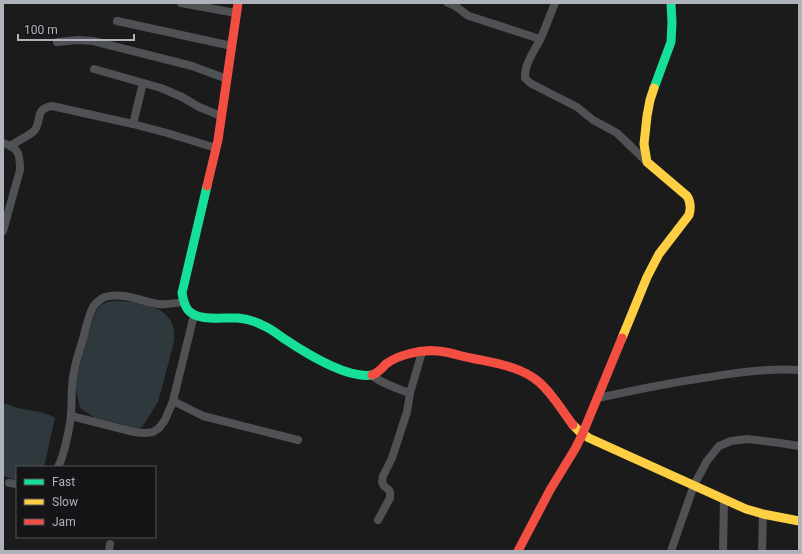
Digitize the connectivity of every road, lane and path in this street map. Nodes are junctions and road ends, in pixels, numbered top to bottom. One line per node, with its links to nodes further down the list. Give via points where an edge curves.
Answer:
1 (181, 3): 6 (street)
2 (238, 3): 6 (street)
3 (448, 3): 8 (street, via 469,16)
4 (555, 3): 8 (street)
5 (672, 3): 18 (street, via 671,42 648,111 644,144)
6 (236, 13): 10 (street)
7 (117, 21): 10 (street)
8 (540, 39): 18 (street, via 526,68 525,78 617,133)
9 (58, 42): 12 (street, via 97,42 192,66)
10 (232, 46): 12 (street)
11 (94, 69): 13 (street)
12 (227, 79): 14 (street)
13 (143, 83): 14 (street, via 182,97); 15 (street)
14 (221, 116): 17 (street)
15 (133, 124): 16 (street, via 52,106 39,113 34,131); 17 (street)
16 (7, 144): 19 (street, via 15,148 20,159 20,170)
17 (216, 148): 20 (street, via 184,281)
18 (648, 162): 26 (street, via 687,196 691,208 659,254)
19 (3, 231)
20 (183, 302): 21 (street); 28 (street, via 159,304 123,296 99,300 89,318 73,376)
21 (194, 315): 24 (street, via 202,318 247,319 262,324 328,365 362,375); 27 (street)
22 (422, 352): 24 (street, via 395,358); 25 (street); 29 (street, via 446,352 501,365 535,379 560,405)
23 (799, 370): 26 (street, via 747,371 664,384)
24 (371, 375): 25 (street, via 385,384)
25 (410, 393): 36 (street, via 407,412 392,458 383,476 382,482 389,490 390,498)
26 (598, 398): 29 (street)
27 (173, 401): 28 (street, via 165,420 153,432 134,432); 30 (street, via 203,416)
28 (71, 416): 32 (street)
29 (582, 435): 33 (street); 38 (street)
30 (298, 440)
31 (799, 446): 33 (street, via 747,439 731,441 719,446 707,460)
32 (58, 466)
33 (694, 485): 34 (street); 39 (street)
34 (724, 499): 35 (street); 40 (street)
35 (763, 514): 37 (street); 41 (street)
36 (378, 520)
37 (799, 521)
38 (518, 551)
39 (671, 551)
40 (723, 551)
41 (762, 551)

